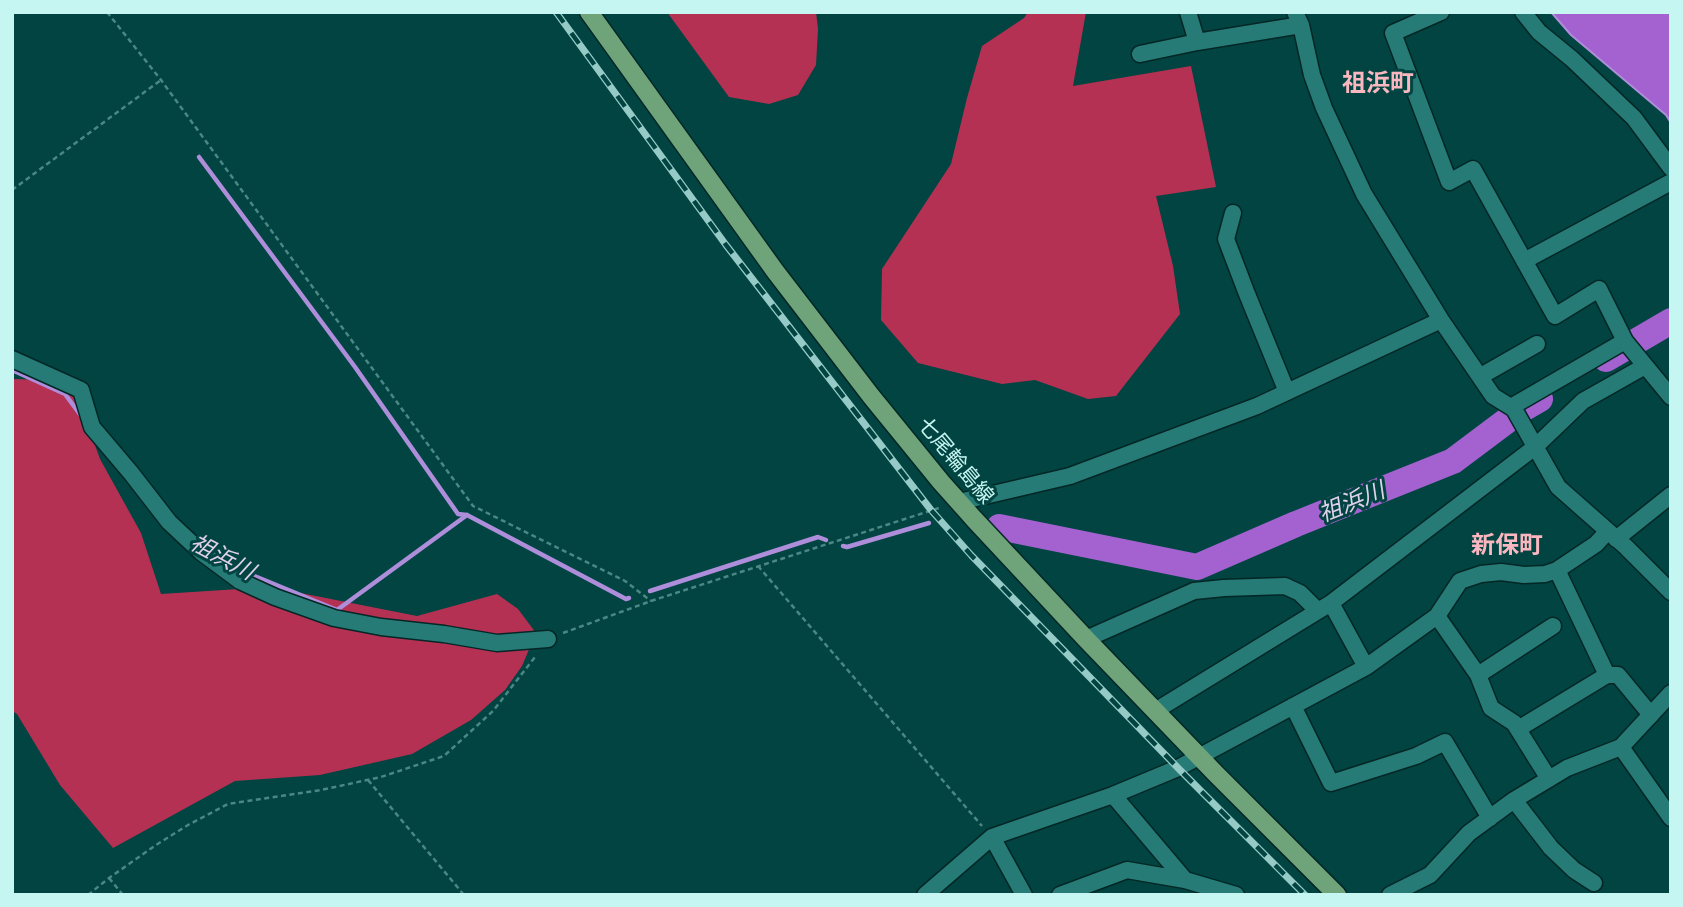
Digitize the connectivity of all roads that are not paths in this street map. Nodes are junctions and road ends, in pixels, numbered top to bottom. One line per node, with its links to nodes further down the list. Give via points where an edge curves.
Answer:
1 (589, 12): 23 (main road, 七尾輪島線, via 775,271)
2 (1188, 12): 6 (street)
3 (1441, 12): 11 (street, via 1392,33 1449,182 1473,169)
4 (1523, 12): 8 (street, via 1634,118)
5 (1298, 19): 6 (street); 12 (street, via 1324,108 1364,194)
6 (1197, 42): 7 (street)
7 (1140, 54)
8 (1671, 168)
9 (1671, 182): 11 (street)
10 (1233, 213): 18 (street, via 1227,239)
11 (1524, 261): 14 (street, via 1555,316 1600,289)
12 (1441, 320): 17 (street); 18 (street)
13 (1537, 344): 17 (street)
14 (1628, 345): 16 (street); 20 (street)
15 (12, 359): 30 (street, via 81,390 92,427 169,522 240,581 334,618 497,643)
16 (1644, 366): 19 (street); 21 (street, via 1583,401)
17 (1481, 376): 20 (street, via 1493,396)
18 (1287, 392): 23 (street, via 1070,476)
19 (1671, 397)
20 (1515, 411): 21 (street)
21 (1535, 447): 24 (street, via 1558,487); 27 (street)
22 (1671, 495): 24 (street)
23 (959, 502): 31 (main road, 七尾輪島線)
24 (1612, 536): 25 (street); 26 (street)
25 (1557, 570): 28 (street, via 1545,575 1501,572 1468,577 1460,581); 34 (street)
26 (1671, 592)
27 (1325, 607): 31 (street, via 1285,586 1194,591); 32 (street); 37 (street)
28 (1437, 616): 32 (street); 33 (street)
29 (1553, 626): 33 (street)
30 (548, 639)
31 (1086, 639): 37 (main road, 七尾輪島線)
32 (1366, 667): 36 (street)
33 (1478, 675): 39 (street, via 1491,708)
34 (1607, 675): 38 (street, via 1618,675); 39 (street)
35 (1671, 693): 38 (street)
36 (1293, 706): 41 (street); 45 (street, via 1331,783 1445,742)
37 (1155, 710): 41 (main road, 七尾輪島線)
38 (1651, 715): 40 (street)
39 (1518, 729): 42 (street)
40 (1620, 747): 42 (street); 46 (street)
41 (1199, 757): 43 (street); 54 (main road, 七尾輪島線)
42 (1549, 779): 44 (street)
43 (1113, 794): 47 (street); 48 (street)
44 (1514, 800): 45 (street); 49 (street, via 1551,848)
45 (1490, 818): 55 (street, via 1469,833 1430,875)
46 (1671, 818)
47 (992, 837): 50 (street); 51 (street)
48 (1185, 880): 52 (street, via 1127,870); 53 (street)
49 (1594, 883)
50 (925, 895)
51 (1024, 895)
52 (1060, 895)
53 (1236, 895)
54 (1337, 895)
55 (1390, 895)

